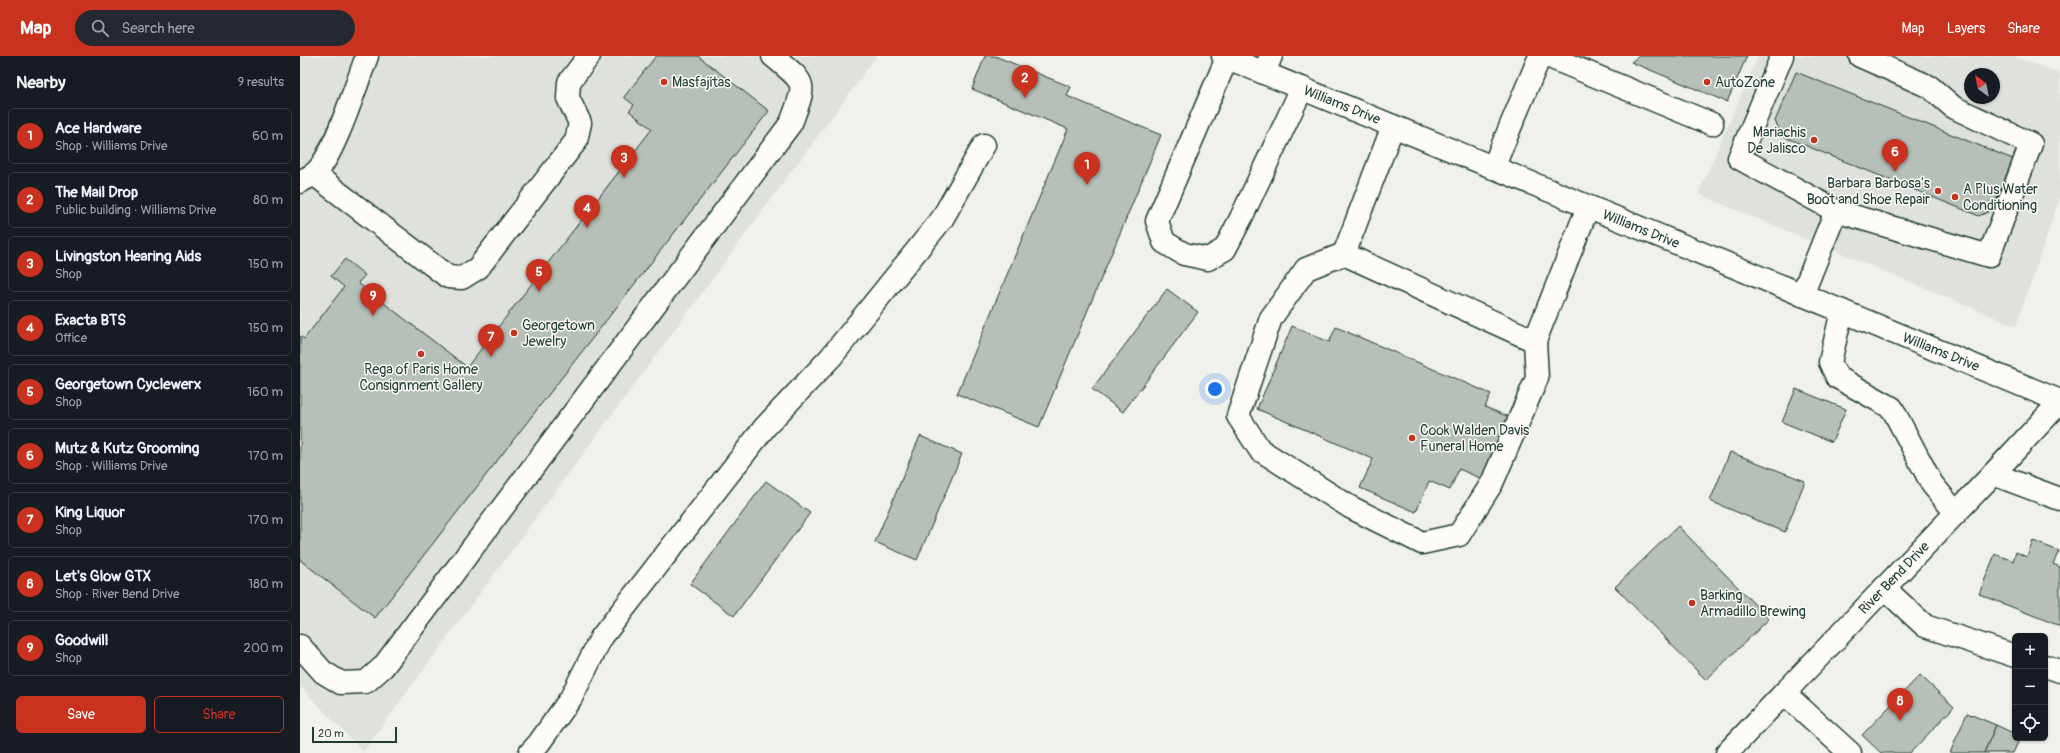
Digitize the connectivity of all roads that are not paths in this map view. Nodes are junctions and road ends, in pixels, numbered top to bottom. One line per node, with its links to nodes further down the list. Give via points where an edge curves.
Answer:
1 (367, 56): 16 (main road, via 344,120 323,163)
2 (589, 56): 16 (main road, via 569,82 568,98 580,123 576,141 478,268 462,278 448,277)
3 (773, 56): 28 (main road, via 800,78 803,92 791,123 383,667 366,682 341,683 323,672)
4 (1540, 56): 15 (main road)
5 (1548, 56): 10 (main road)
6 (1782, 56): 18 (main road, via 1739,158)
7 (1860, 56): 18 (main road, via 1930,87 1953,107 2031,144 1990,256)
8 (1225, 57): 9 (main road, Williams Drive); 11 (main road, via 1157,220 1164,242 1184,254 1208,259 1225,249)
9 (1268, 64): 11 (main road, Williams Drive)
10 (1590, 64): 12 (main road)
11 (1302, 88): 13 (main road, Williams Drive)
12 (1712, 124)
13 (1393, 126): 15 (main road, Williams Drive); 19 (main road)
14 (984, 145): 33 (main road, via 942,219 831,357 765,426 601,638 571,698)
15 (1493, 168): 17 (main road, Williams Drive)
16 (307, 178)
17 (1588, 207): 20 (main road, Williams Drive); 22 (main road)
18 (1836, 211): 20 (main road)
19 (1344, 254): 22 (main road); 22 (main road, via 1306,268 1271,318 1238,416 1260,450 1350,507 1422,543 1459,535 1492,484 1537,378)
20 (1802, 295): 21 (main road, Williams Drive)
21 (1842, 311): 23 (main road, Williams Drive); 26 (main road, via 1830,362 1837,377 1892,408 1932,484)
22 (1535, 341)
23 (2060, 402): 24 (main road, River Bend Drive)
24 (1993, 474): 25 (main road); 26 (main road, River Bend Drive)
25 (2060, 499)
26 (1956, 513): 27 (main road, River Bend Drive)
27 (1884, 588): 29 (main road, via 1925,626); 32 (main road, River Bend Drive)
28 (300, 646)
29 (2012, 655)
30 (2048, 667): 31 (main road)
31 (2060, 671)
32 (1784, 693): 34 (main road, River Bend Drive); 35 (main road)
33 (530, 753)
34 (1727, 753)
35 (1850, 753)

